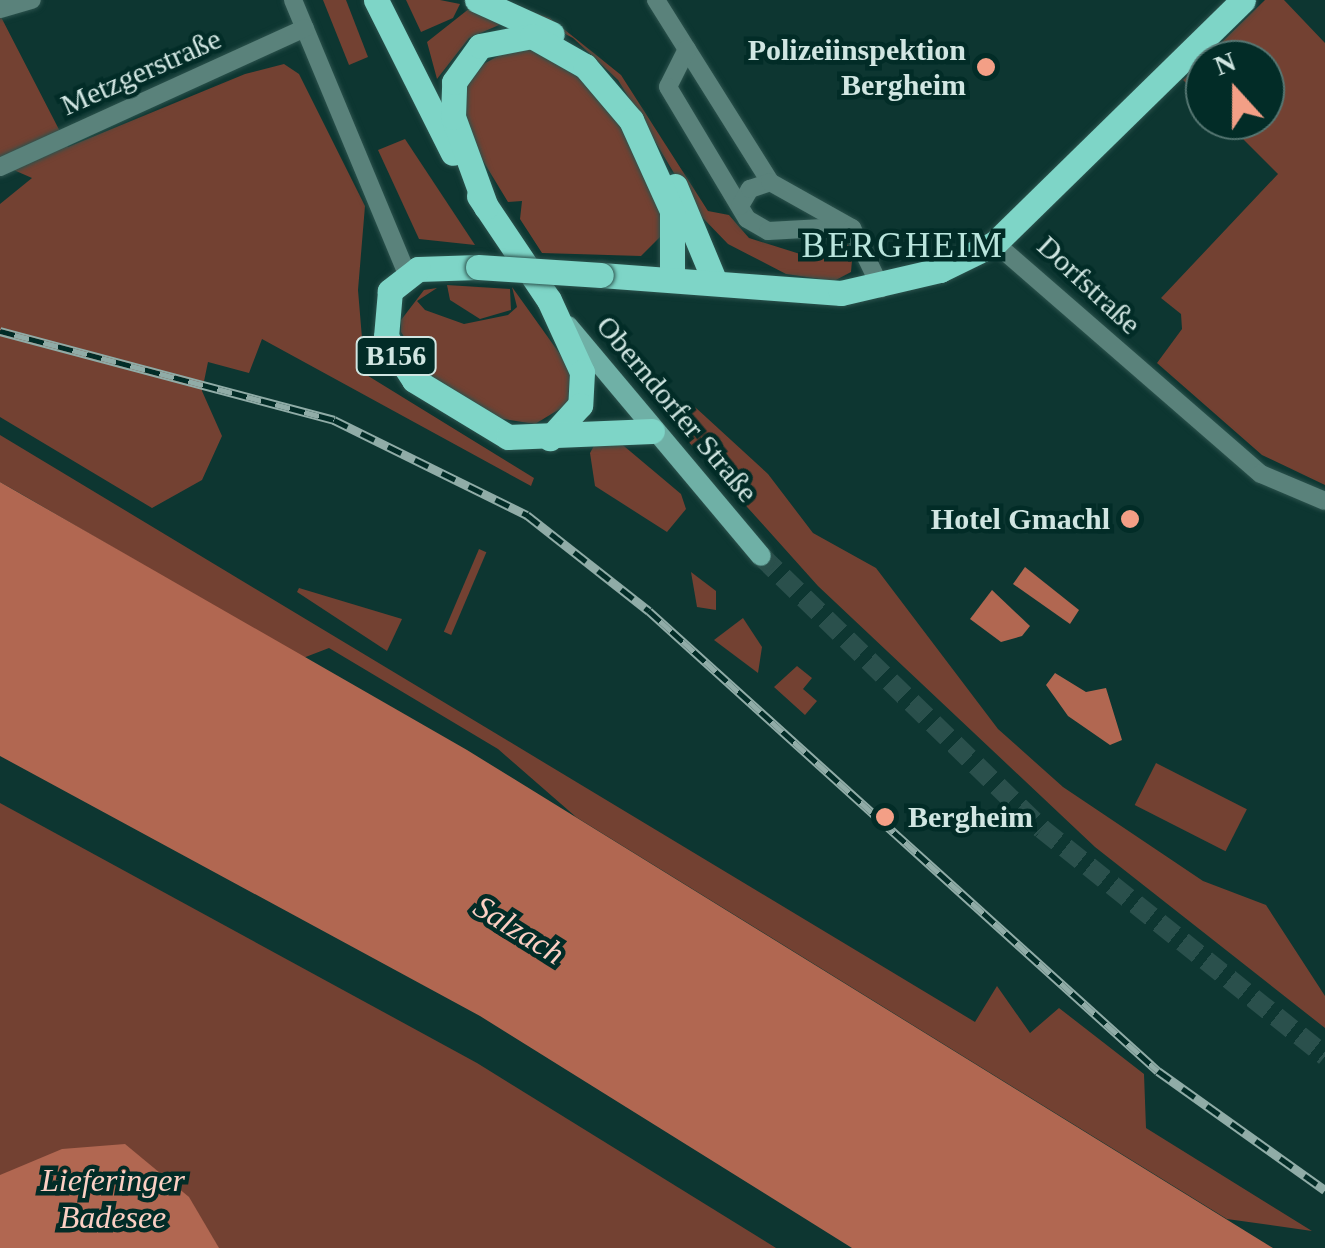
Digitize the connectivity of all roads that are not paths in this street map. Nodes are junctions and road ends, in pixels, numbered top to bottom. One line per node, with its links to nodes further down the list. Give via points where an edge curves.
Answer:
1 (32, 0): 7 (street)
2 (293, 0): 8 (street)
3 (376, 0): 13 (main road)
4 (477, 0): 18 (main road, via 568,42 618,87 695,222)
5 (656, 0): 9 (street)
6 (1243, 0): 15 (main road, Dorfstraße)
7 (0, 8)
8 (305, 28): 10 (street, Metzgerstraße); 16 (street)
9 (687, 49): 11 (street); 12 (street, via 668,87)
10 (0, 167)
11 (770, 182): 12 (street, via 750,189); 14 (street)
12 (740, 206): 14 (street, via 768,232)
13 (486, 207): 17 (main road, via 453,116 454,82 480,46 532,36 585,66 631,120 672,211); 20 (main road)
14 (842, 227): 19 (street, via 861,239)
15 (995, 242): 19 (main road); 23 (street, Dorfstraße, via 1261,474)
16 (406, 274): 17 (main road, bridge, via 478,267); 22 (main road, B156, via 390,292 383,323 406,372 478,425)
17 (672, 279): 18 (main road)
18 (715, 282): 19 (main road)
19 (880, 288)
20 (549, 300): 21 (main road, Oberndorfer Straße); 22 (main road, via 583,390 574,418)
21 (652, 431): 22 (main road); 24 (main road, Oberndorfer Straße)
22 (550, 438)
23 (1325, 501)
24 (761, 556)

